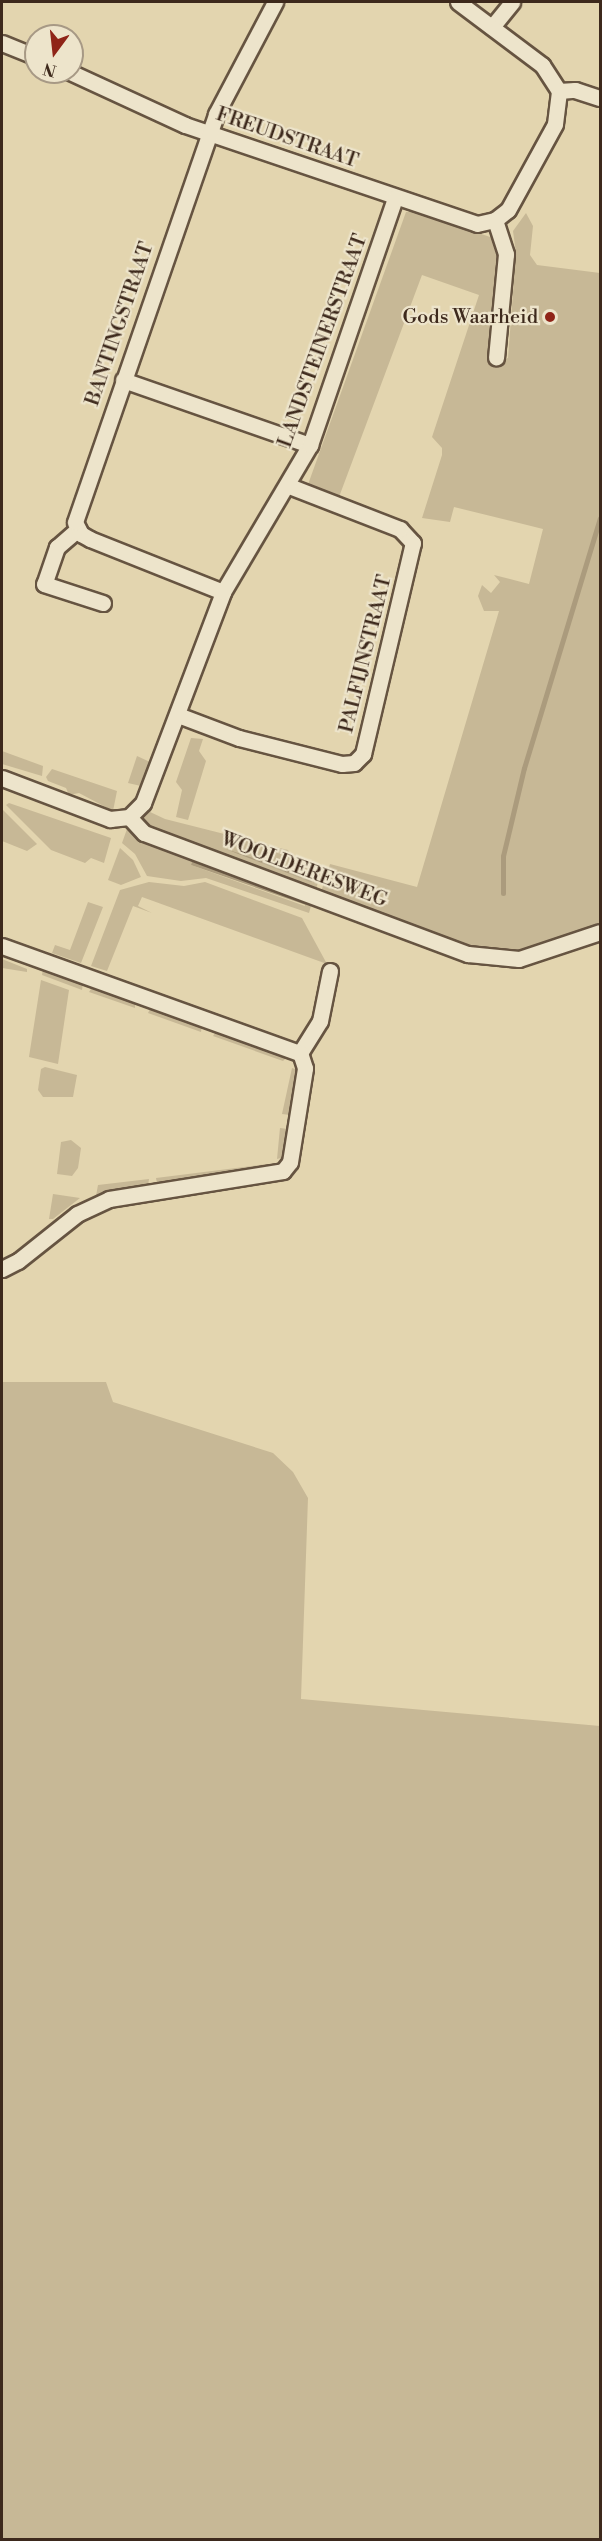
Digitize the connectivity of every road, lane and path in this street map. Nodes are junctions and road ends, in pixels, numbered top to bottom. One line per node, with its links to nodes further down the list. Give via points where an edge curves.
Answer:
1 (275, 2): 10 (street, BANTINGSTRAAT)
2 (458, 2): 4 (street)
3 (512, 2): 4 (street)
4 (492, 27): 8 (street, via 542,65)
5 (2, 43): 6 (street)
6 (24, 52)
7 (84, 78): 10 (street, FREUDSTRAAT)
8 (560, 91): 9 (street, via 575,90); 12 (street, via 555,124 508,210)
9 (600, 98)
10 (209, 133): 11 (street, FREUDSTRAAT); 14 (street, BANTINGSTRAAT)
11 (395, 198): 12 (street, FREUDSTRAAT, via 467,223); 15 (street, LANDSTEINERSTRAAT)
12 (495, 220): 13 (street, via 506,254)
13 (495, 358)
14 (123, 380): 15 (street); 17 (street, BANTINGSTRAAT, via 76,514)
15 (310, 445): 16 (street, LANDSTEINERSTRAAT)
16 (289, 486): 18 (street, LANDSTEINERSTRAAT); 20 (street, PALFIJNSTRAAT, via 400,529 413,543 363,754 354,763 342,764 238,738)
17 (78, 529): 18 (street, via 90,539); 19 (street, via 57,547 44,584)
18 (223, 592): 20 (street, LANDSTEINERSTRAAT)
19 (103, 603)
20 (178, 715): 22 (street, LANDSTEINERSTRAAT, via 143,803)
21 (2, 778): 22 (street, via 110,819)
22 (129, 817): 23 (street, WOOLDERESWEG, via 144,833 468,954 519,958)
23 (600, 932)
24 (2, 946): 26 (street)
25 (330, 971): 26 (street, via 320,1021)
26 (300, 1053): 27 (street, via 305,1068 290,1162 283,1171 109,1199 77,1214 18,1261)
27 (2, 1269)

